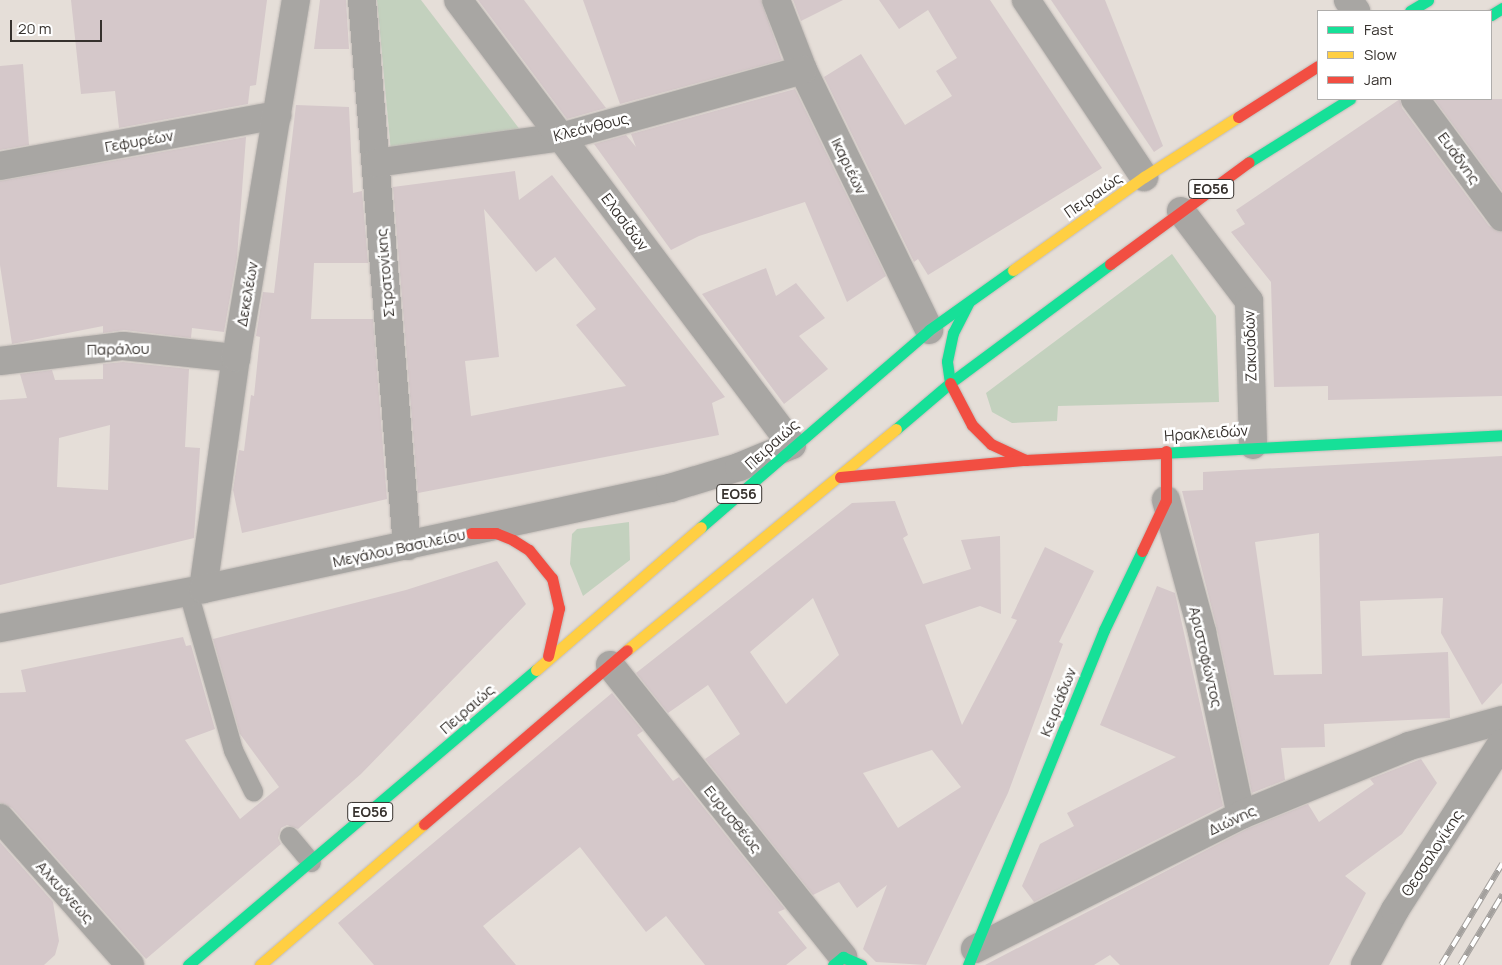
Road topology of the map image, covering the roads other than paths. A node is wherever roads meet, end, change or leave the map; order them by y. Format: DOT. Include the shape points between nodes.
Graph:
graph roads {
  1 [pos="296,0"];
  2 [pos="362,0"];
  3 [pos="458,0"];
  4 [pos="776,0"];
  5 [pos="1026,0"];
  6 [pos="1428,0"];
  7 [pos="1412,10"];
  8 [pos="1317,67"];
  9 [pos="803,70"];
  10 [pos="1348,100"];
  11 [pos="1416,100"];
  12 [pos="277,115"];
  13 [pos="561,137"];
  14 [pos="376,162"];
  15 [pos="0,166"];
  16 [pos="1144,178"];
  17 [pos="1181,211"];
  18 [pos="1502,216"];
  19 [pos="970,299"];
  20 [pos="929,330"];
  21 [pos="236,358"];
  22 [pos="0,361"];
  23 [pos="950,382"];
  24 [pos="1502,435"];
  25 [pos="792,445"];
  26 [pos="1253,445"];
  27 [pos="1166,451"];
  28 [pos="1025,460"];
  29 [pos="840,476"];
  30 [pos="1166,500"];
  31 [pos="471,533"];
  32 [pos="407,546"];
  33 [pos="196,591"];
  34 [pos="0,628"];
  35 [pos="548,656"];
  36 [pos="610,665"];
  37 [pos="1502,720"];
  38 [pos="1502,743"];
  39 [pos="254,791"];
  40 [pos="1241,815"];
  41 [pos="0,818"];
  42 [pos="289,836"];
  43 [pos="311,862"];
  44 [pos="971,957"];
  45 [pos="846,962"];
  46 [pos="130,965"];
  47 [pos="188,965"];
  48 [pos="260,965"];
  49 [pos="1365,965"];
  1 -- 12 [label="street, Δεκελέων"];
  2 -- 14 [label="street, Στρατονίκης"];
  3 -- 13 [label="street, Ελασίδων"];
  4 -- 9 [label="street, Ικαριέων"];
  5 -- 16 [label="street"];
  6 -- 7 [label="main road"];
  8 -- 16 [label="main road, Πειραιώς / ΕΟ56"];
  9 -- 13 [label="street, Κλεάνθους"];
  9 -- 20 [label="street, Ικαριέων"];
  10 -- 17 [label="main road, ΕΟ56" via="1280,140"];
  11 -- 18 [label="street, Ευάδνης"];
  12 -- 15 [label="street, Γεφυρέων"];
  12 -- 21 [label="street, Δεκελέων"];
  13 -- 14 [label="street, Κλεάνθους"];
  13 -- 25 [label="street, Ελασίδων"];
  14 -- 32 [label="street, Στρατονίκης"];
  16 -- 19 [label="main road, Πειραιώς / ΕΟ56"];
  17 -- 23 [label="main road, ΕΟ56"];
  17 -- 26 [label="street, Ζακυάδων" via="1248,301"];
  19 -- 20 [label="main road, Πειραιώς / ΕΟ56"];
  19 -- 23 [label="main road" via="953,333 947,362"];
  20 -- 25 [label="main road, Πειραιώς / ΕΟ56"];
  21 -- 22 [label="street, Παράλου" via="123,346"];
  21 -- 33 [label="street, Δεκελέων"];
  23 -- 28 [label="main road, Ηρακλειδών" via="972,425 991,444"];
  23 -- 29 [label="main road, ΕΟ56"];
  24 -- 26 [label="main road, Ηρακλειδών"];
  25 -- 31 [label="street, Μεγάλου Βασιλείου" via="670,488"];
  25 -- 35 [label="main road, Πειραιώς / ΕΟ56" via="638,584"];
  26 -- 27 [label="main road, Ηρακλειδών"];
  27 -- 28 [label="main road, Ηρακλειδών"];
  27 -- 30 [label="main road, Κειριάδων"];
  28 -- 29 [label="main road"];
  29 -- 36 [label="main road, ΕΟ56"];
  30 -- 40 [label="street, Αριστοφώντος" via="1202,632"];
  30 -- 44 [label="main road, Κειριάδων" via="1104,630"];
  31 -- 32 [label="street, Μεγάλου Βασιλείου"];
  31 -- 35 [label="main road" via="496,533 513,540 529,550 552,578 559,608"];
  32 -- 33 [label="street, Μεγάλου Βασιλείου"];
  33 -- 34 [label="street, Μεγάλου Βασιλείου"];
  33 -- 39 [label="lane" via="233,750"];
  35 -- 43 [label="main road, Πειραιώς / ΕΟ56"];
  36 -- 45 [label="street, Ευρυσθέως"];
  36 -- 48 [label="main road, ΕΟ56"];
  37 -- 40 [label="street, Διώνης" via="1409,746"];
  38 -- 49 [label="street, Θεσσαλονίκης" via="1395,910"];
  40 -- 44 [label="street, Διώνης"];
  41 -- 46 [label="street, Αλκυόνεως"];
  42 -- 43 [label="lane"];
  43 -- 47 [label="main road, Πειραιώς / ΕΟ56"];
}
